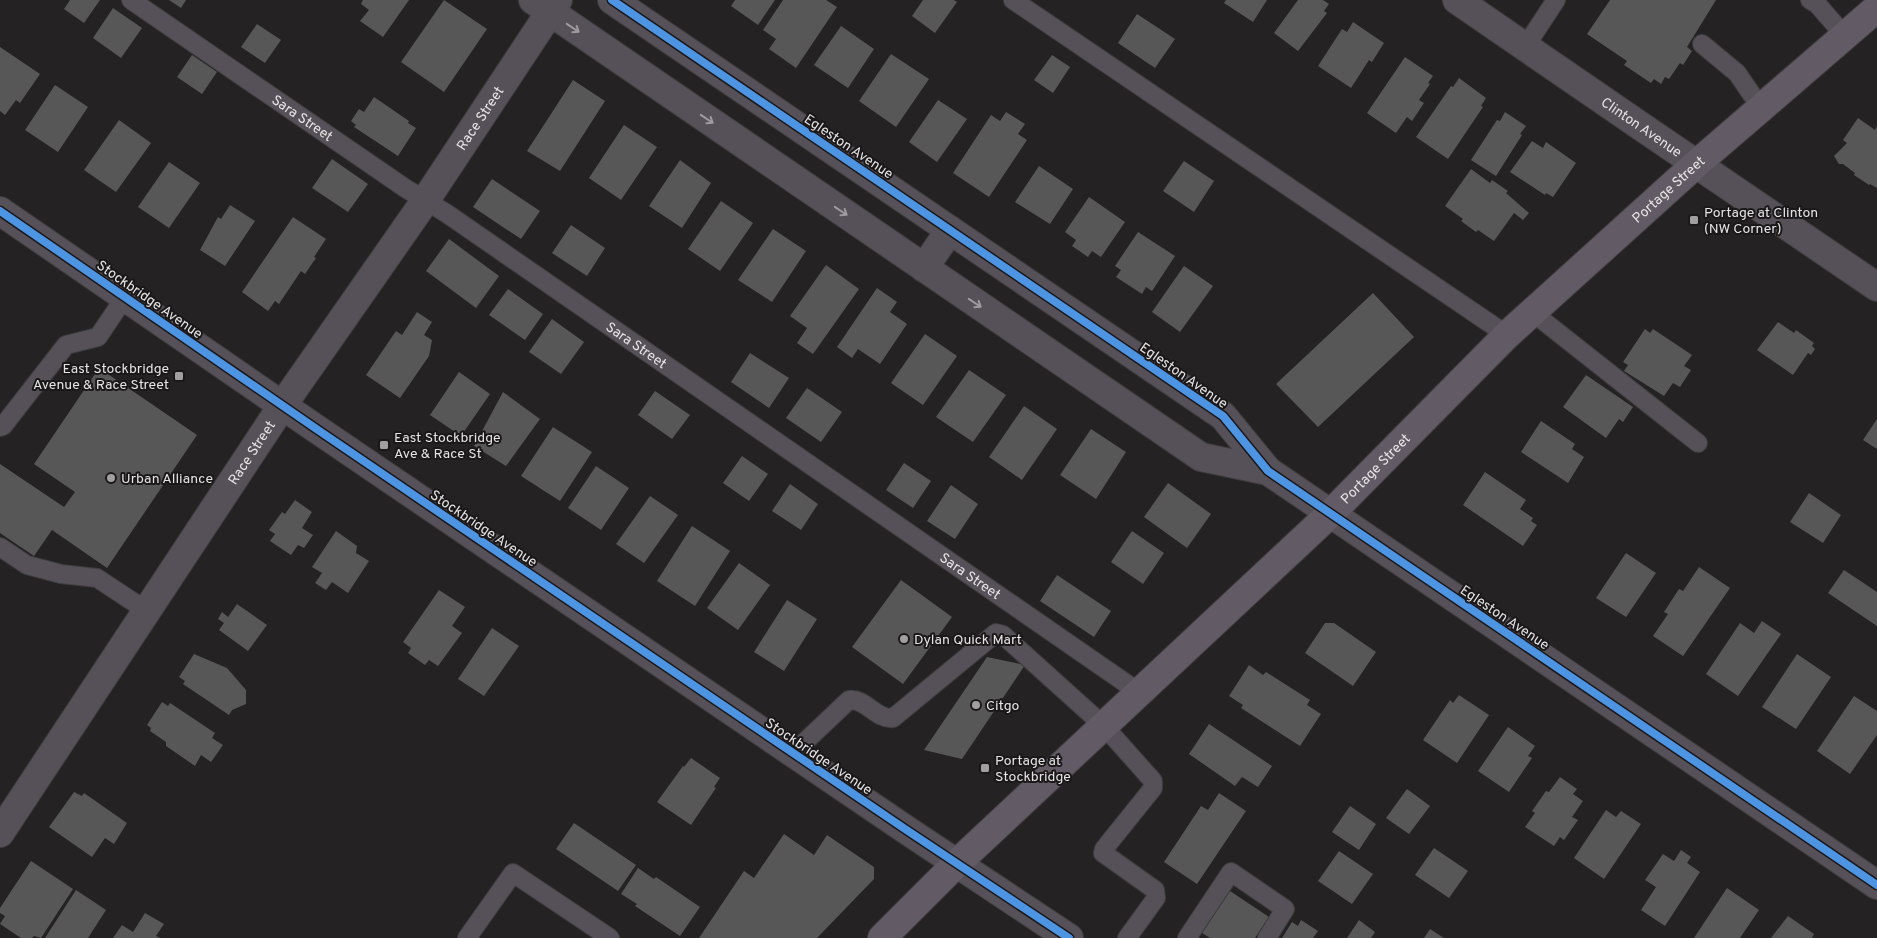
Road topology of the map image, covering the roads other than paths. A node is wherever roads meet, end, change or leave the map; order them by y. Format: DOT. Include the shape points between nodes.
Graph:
graph roads {
  1 [pos="131,0"];
  2 [pos="612,0"];
  3 [pos="1013,0"];
  4 [pos="1457,0"];
  5 [pos="1556,0"];
  6 [pos="1810,0"];
  7 [pos="547,4"];
  8 [pos="1877,8"];
  9 [pos="1845,36"];
  10 [pos="1702,44"];
  11 [pos="1525,46"];
  12 [pos="1761,108"];
  13 [pos="1695,165"];
  14 [pos="424,201"];
  15 [pos="0,211"];
  16 [pos="950,230"];
  17 [pos="924,268"];
  18 [pos="1877,287"];
  19 [pos="125,298"];
  20 [pos="1532,312"];
  21 [pos="1507,335"];
  22 [pos="282,406"];
  23 [pos="0,427"];
  24 [pos="1698,443"];
  25 [pos="1268,471"];
  26 [pos="1330,514"];
  27 [pos="0,547"];
  28 [pos="147,611"];
  29 [pos="1140,693"];
  30 [pos="1104,726"];
  31 [pos="793,753"];
  32 [pos="0,833"];
  33 [pos="956,864"];
  34 [pos="1877,885"];
  35 [pos="467,938"];
  36 [pos="610,938"];
  37 [pos="882,938"];
  38 [pos="1069,938"];
  39 [pos="1128,938"];
  40 [pos="1187,938"];
  41 [pos="1267,938"];
  1 -- 14 [label="lane, Sara Street"];
  2 -- 16 [label="street, Egleston Avenue"];
  3 -- 21 [label="lane"];
  4 -- 11 [label="street, Clinton Avenue"];
  5 -- 11 [label="lane"];
  6 -- 9 [label="lane"];
  7 -- 14 [label="street, Race Street"];
  7 -- 17 [label="street, Egleston Avenue, one-way"];
  8 -- 9 [label="main road, Portage Street"];
  9 -- 12 [label="main road, Portage Street"];
  10 -- 12 [label="lane" via="1736,73"];
  11 -- 13 [label="street, Clinton Avenue"];
  12 -- 13 [label="main road, Portage Street"];
  13 -- 18 [label="street, Clinton Avenue"];
  13 -- 20 [label="main road, Portage Street"];
  14 -- 22 [label="street, Race Street"];
  14 -- 29 [label="lane, Sara Street" via="446,213"];
  15 -- 19 [label="street, Stockbridge Avenue"];
  16 -- 17 [label="street"];
  16 -- 25 [label="street, Egleston Avenue" via="1223,416"];
  17 -- 25 [label="street, Egleston Avenue, one-way" via="1202,457"];
  19 -- 22 [label="street, Stockbridge Avenue"];
  19 -- 23 [label="lane" via="98,337 66,344"];
  20 -- 21 [label="main road, Portage Street"];
  20 -- 24 [label="lane"];
  21 -- 26 [label="main road, Portage Street"];
  22 -- 28 [label="street, Race Street"];
  22 -- 31 [label="street, Stockbridge Avenue"];
  25 -- 26 [label="street, Egleston Avenue"];
  26 -- 29 [label="main road, Portage Street"];
  26 -- 34 [label="street, Egleston Avenue"];
  27 -- 28 [label="lane" via="27,565 61,574 97,578"];
  28 -- 32 [label="street, Race Street"];
  29 -- 30 [label="main road, Portage Street"];
  30 -- 31 [label="lane" via="1003,635 996,634 893,718 884,718 856,700 849,700"];
  30 -- 33 [label="main road, Portage Street"];
  30 -- 39 [label="lane" via="1154,785 1103,853 1156,894"];
  31 -- 33 [label="street, Stockbridge Avenue"];
  33 -- 37 [label="main road, Portage Street"];
  33 -- 38 [label="street, Stockbridge Avenue"];
  35 -- 36 [label="lane" via="513,873"];
  40 -- 41 [label="lane" via="1231,872 1285,910"];
}
